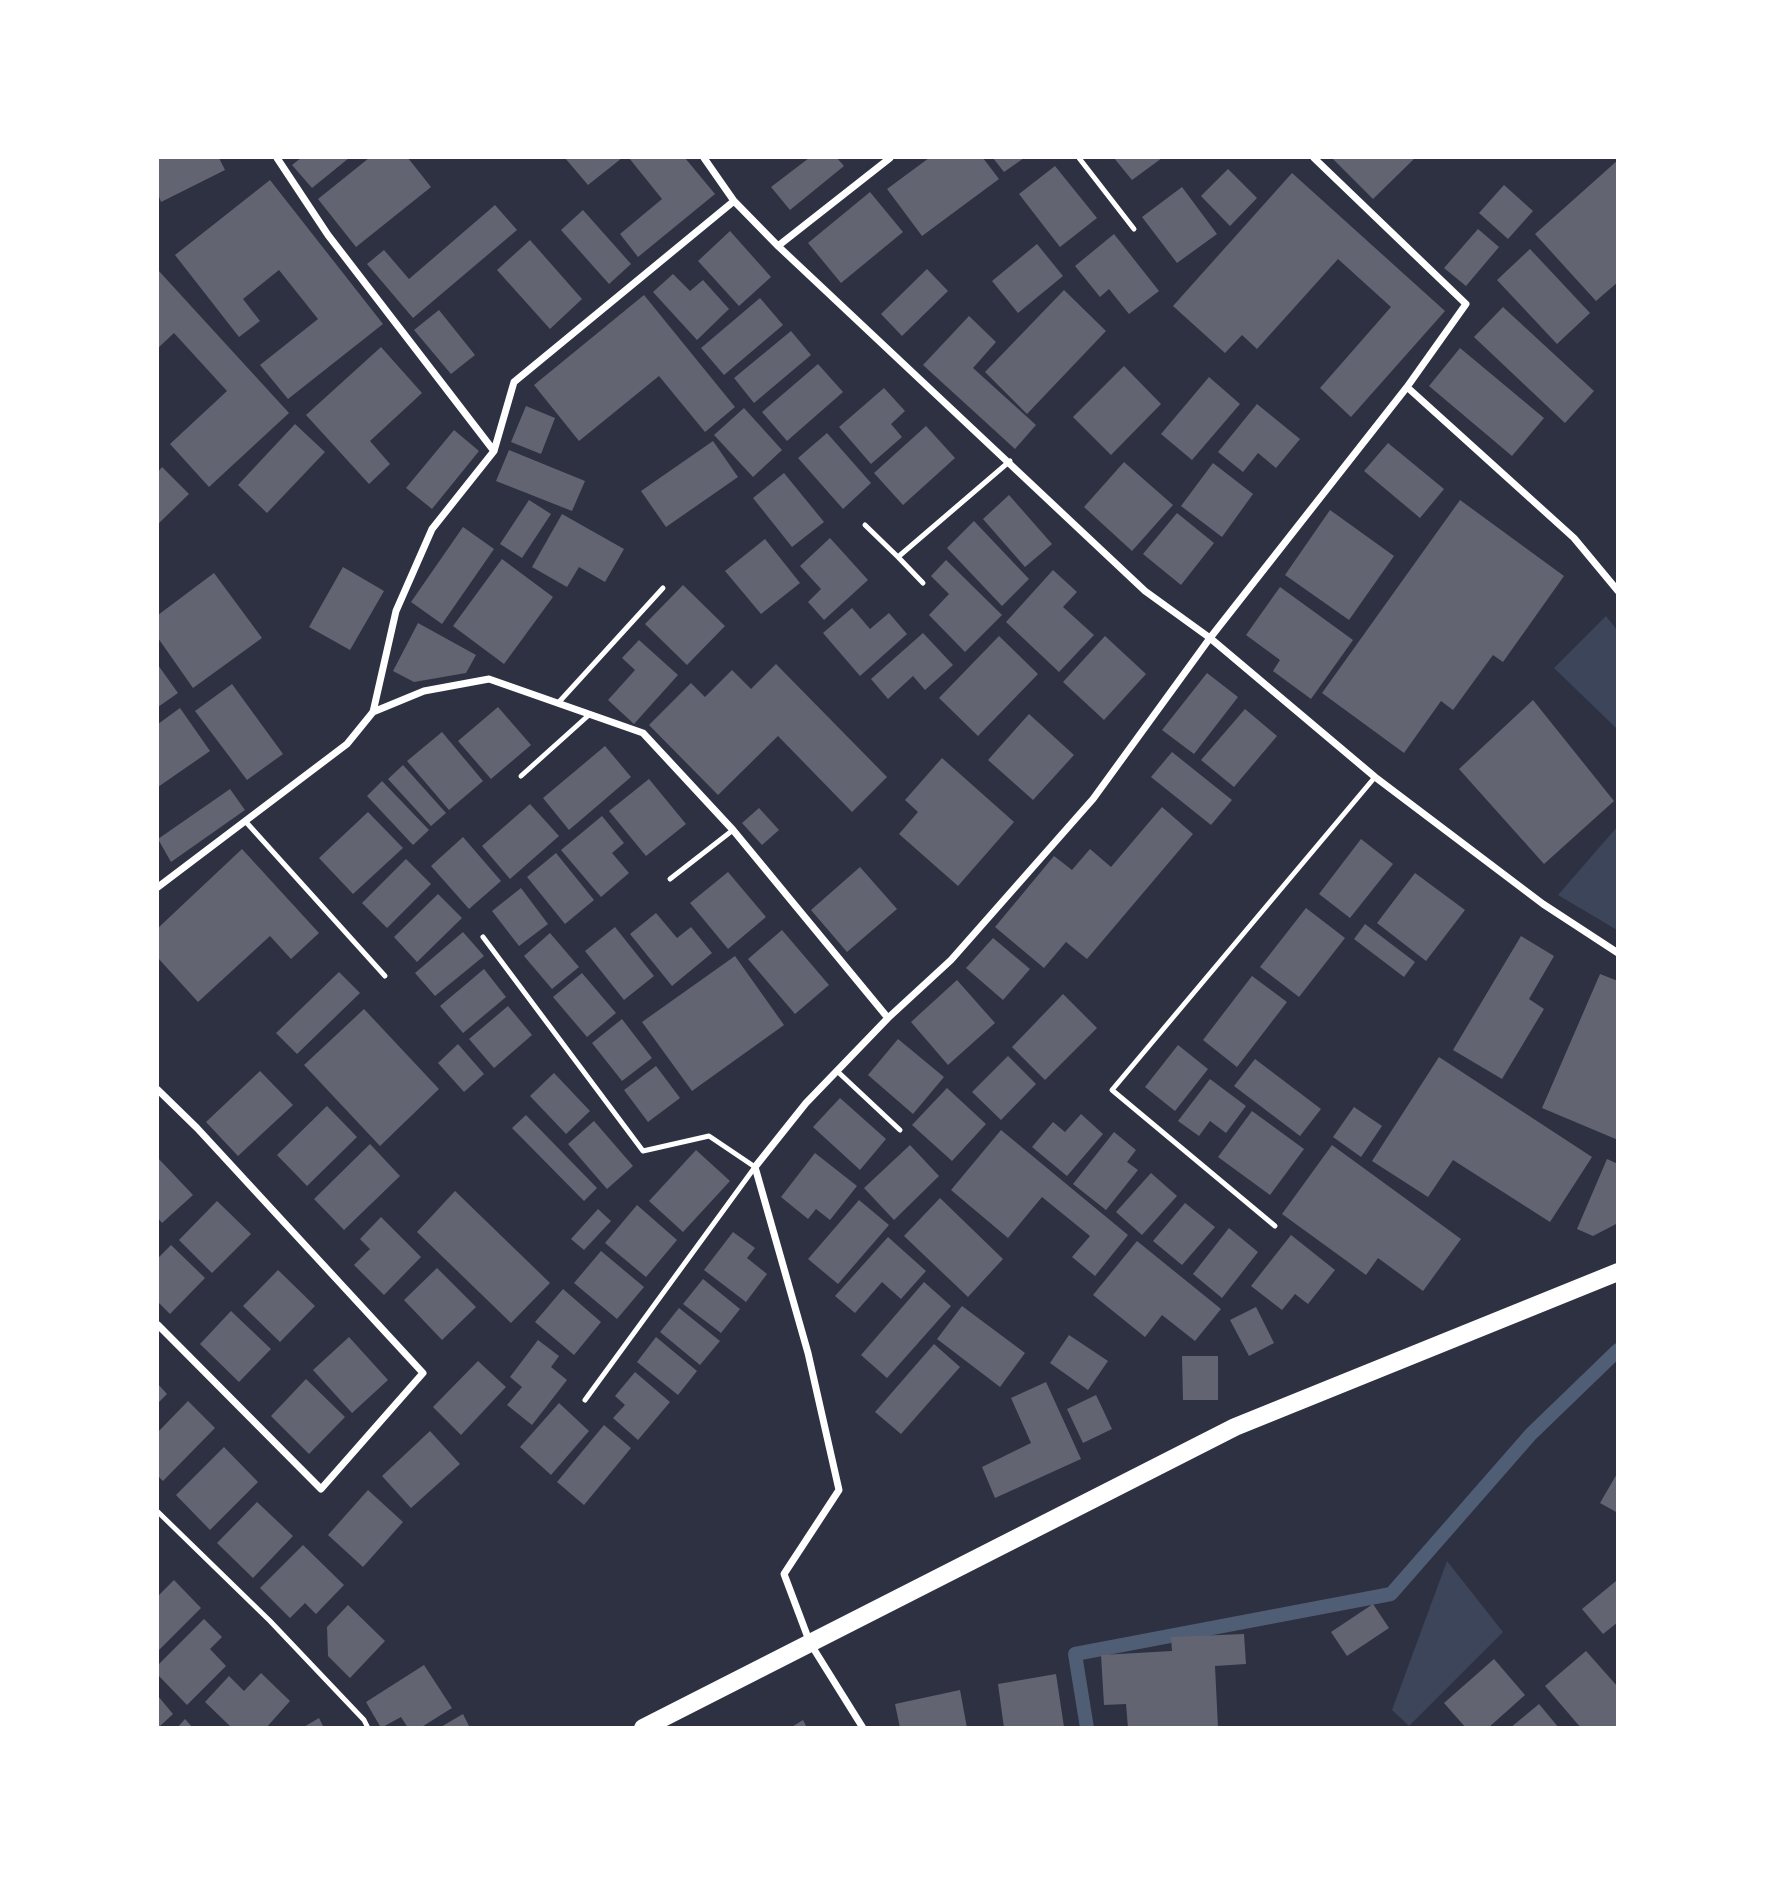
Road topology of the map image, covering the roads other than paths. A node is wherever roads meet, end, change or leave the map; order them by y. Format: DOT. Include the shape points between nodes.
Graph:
graph roads {
  1 [pos="279,158"];
  2 [pos="704,158"];
  3 [pos="890,158"];
  4 [pos="1079,158"];
  5 [pos="1314,158"];
  6 [pos="734,201"];
  7 [pos="1134,229"];
  8 [pos="778,246"];
  9 [pos="1407,387"];
  10 [pos="494,451"];
  11 [pos="1010,461"];
  12 [pos="865,525"];
  13 [pos="898,557"];
  14 [pos="923,583"];
  15 [pos="663,588"];
  16 [pos="1618,591"];
  17 [pos="1210,638"];
  18 [pos="559,702"];
  19 [pos="373,712"];
  20 [pos="590,714"];
  21 [pos="521,776"];
  22 [pos="1375,777"];
  23 [pos="246,822"];
  24 [pos="733,830"];
  25 [pos="670,879"];
  26 [pos="158,887"];
  27 [pos="483,937"];
  28 [pos="1618,953"];
  29 [pos="385,976"];
  30 [pos="888,1018"];
  31 [pos="837,1071"];
  32 [pos="158,1090"];
  33 [pos="900,1130"];
  34 [pos="754,1167"];
  35 [pos="1275,1226"];
  36 [pos="1618,1272"];
  37 [pos="158,1325"];
  38 [pos="585,1400"];
  39 [pos="158,1512"];
  40 [pos="810,1643"];
  41 [pos="368,1727"];
  42 [pos="643,1727"];
  43 [pos="863,1727"];
  1 -- 10 [label="street" via="328,235"];
  2 -- 6 [label="street"];
  3 -- 8 [label="street"];
  4 -- 7 [label="lane"];
  5 -- 9 [label="street" via="1466,304"];
  6 -- 8 [label="street"];
  6 -- 10 [label="street" via="514,382"];
  8 -- 11 [label="street"];
  9 -- 16 [label="street" via="1574,538"];
  9 -- 17 [label="street"];
  10 -- 19 [label="street" via="432,529 396,611"];
  11 -- 13 [label="lane"];
  11 -- 17 [label="street" via="1145,591"];
  12 -- 13 [label="lane"];
  13 -- 14 [label="lane"];
  15 -- 18 [label="lane"];
  17 -- 22 [label="street"];
  17 -- 30 [label="street" via="1093,799 951,960"];
  18 -- 19 [label="street" via="489,679 424,691"];
  18 -- 20 [label="street"];
  19 -- 23 [label="street" via="347,744"];
  20 -- 21 [label="lane"];
  20 -- 24 [label="street" via="643,733"];
  22 -- 28 [label="street" via="1543,904"];
  22 -- 35 [label="lane" via="1112,1090"];
  23 -- 26 [label="street"];
  23 -- 29 [label="lane"];
  24 -- 25 [label="lane"];
  24 -- 30 [label="street"];
  27 -- 34 [label="lane" via="643,1151 709,1136"];
  30 -- 31 [label="street"];
  31 -- 33 [label="lane"];
  31 -- 34 [label="street"];
  32 -- 37 [label="street" via="423,1374 321,1489"];
  34 -- 38 [label="lane"];
  34 -- 40 [label="street" via="808,1353 839,1490 784,1574"];
  36 -- 40 [label="main road" via="1235,1427"];
  39 -- 41 [label="lane"];
  40 -- 42 [label="main road"];
  40 -- 43 [label="street"];
}
